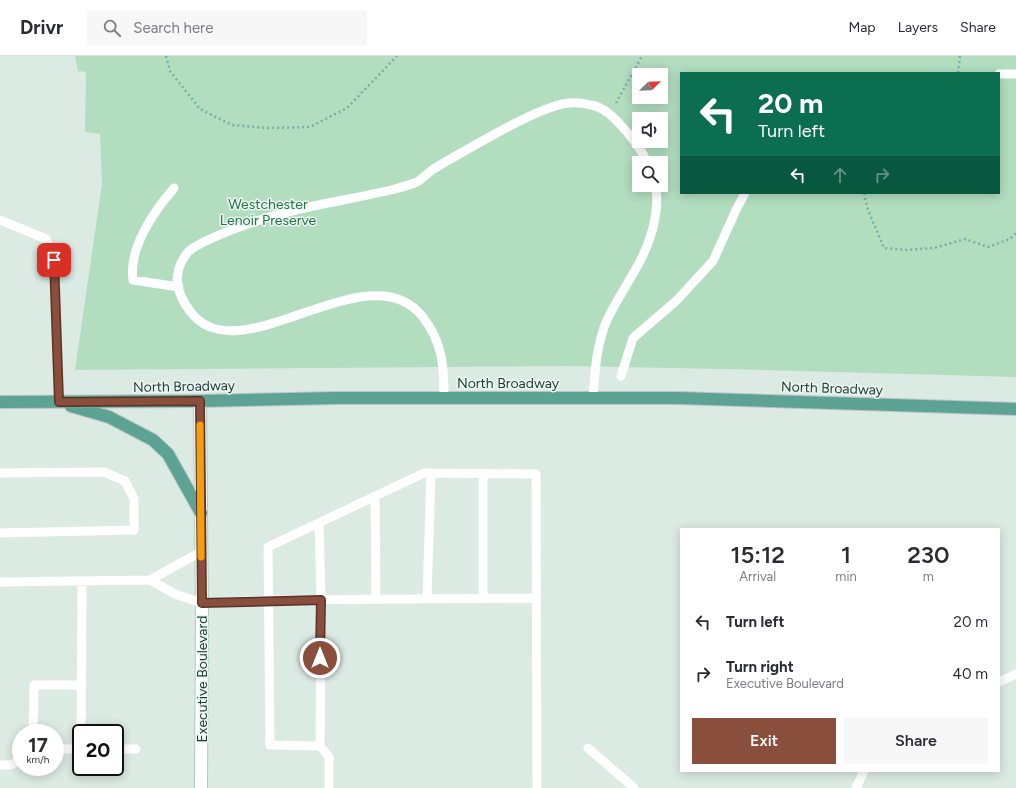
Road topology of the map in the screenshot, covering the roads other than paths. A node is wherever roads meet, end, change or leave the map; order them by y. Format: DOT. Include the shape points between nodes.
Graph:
graph roads {
  1 [pos="1000,74"];
  2 [pos="1016,74"];
  3 [pos="644,156"];
  4 [pos="174,188"];
  5 [pos="657,192"];
  6 [pos="744,194"];
  7 [pos="0,220"];
  8 [pos="179,287"];
  9 [pos="621,376"];
  10 [pos="444,398"];
  11 [pos="593,398"];
  12 [pos="200,401"];
  13 [pos="0,402"];
  14 [pos="59,402"];
  15 [pos="1016,409"];
  16 [pos="0,473"];
  17 [pos="431,473"];
  18 [pos="483,474"];
  19 [pos="375,496"];
  20 [pos="201,513"];
  21 [pos="320,523"];
  22 [pos="0,533"];
  23 [pos="201,552"];
  24 [pos="150,580"];
  25 [pos="0,582"];
  26 [pos="82,582"];
  27 [pos="483,598"];
  28 [pos="537,598"];
  29 [pos="376,599"];
  30 [pos="427,599"];
  31 [pos="269,600"];
  32 [pos="321,600"];
  33 [pos="202,603"];
  34 [pos="1016,674"];
  35 [pos="1000,682"];
  36 [pos="82,685"];
  37 [pos="33,724"];
  38 [pos="81,724"];
  39 [pos="320,746"];
  40 [pos="588,748"];
  41 [pos="124,749"];
  42 [pos="136,749"];
  43 [pos="12,764"];
  44 [pos="0,765"];
  45 [pos="864,772"];
  46 [pos="201,788"];
  47 [pos="329,788"];
  48 [pos="538,788"];
  49 [pos="634,788"];
  50 [pos="856,788"];
  1 -- 2 [label="lane"];
  3 -- 8 [label="lane" via="610,114 593,105 575,102 556,106 496,133 432,170 417,182 385,192 270,217 238,227 198,245 188,252 178,272"];
  4 -- 8 [label="lane" via="157,209 145,231 135,254 132,274 133,280"];
  5 -- 11 [label="lane" via="653,230 646,251 607,321 596,355"];
  6 -- 9 [label="lane" via="713,261 676,301 633,338"];
  7 -- 14 [label="lane" via="46,239 54,260"];
  8 -- 10 [label="lane" via="185,305 194,317 208,326 227,332 258,328 362,297 391,297 403,300 412,305 428,323 438,344 444,369"];
  10 -- 11 [label="main road, North Broadway"];
  10 -- 12 [label="main road, North Broadway"];
  11 -- 15 [label="main road, North Broadway" via="677,398"];
  12 -- 14 [label="main road, North Broadway"];
  12 -- 20 [label="main road, Executive Boulevard"];
  13 -- 14 [label="main road, North Broadway"];
  14 -- 20 [label="main road" via="109,417 153,440 168,454"];
  16 -- 22 [label="lane" via="104,472 125,481 134,499 134,530"];
  17 -- 18 [label="lane"];
  17 -- 19 [label="lane" via="424,473"];
  17 -- 30 [label="lane"];
  18 -- 27 [label="lane"];
  18 -- 28 [label="lane" via="536,474"];
  19 -- 21 [label="lane"];
  19 -- 29 [label="lane"];
  20 -- 23 [label="main road, Executive Boulevard"];
  21 -- 31 [label="lane" via="268,547"];
  21 -- 32 [label="lane"];
  23 -- 24 [label="lane"];
  23 -- 33 [label="main road, Executive Boulevard"];
  24 -- 26 [label="lane"];
  24 -- 33 [label="lane" via="175,594"];
  25 -- 26 [label="lane"];
  26 -- 36 [label="lane"];
  27 -- 28 [label="lane"];
  27 -- 30 [label="lane"];
  28 -- 48 [label="lane"];
  29 -- 30 [label="lane"];
  29 -- 32 [label="lane"];
  31 -- 32 [label="lane"];
  31 -- 33 [label="lane"];
  31 -- 39 [label="lane" via="270,745"];
  32 -- 39 [label="lane"];
  33 -- 46 [label="main road, Executive Boulevard"];
  34 -- 35 [label="lane"];
  36 -- 37 [label="lane" via="34,685"];
  36 -- 38 [label="lane"];
  39 -- 47 [label="lane" via="329,757"];
  40 -- 49 [label="lane"];
  41 -- 42 [label="lane"];
  43 -- 44 [label="lane"];
  45 -- 50 [label="lane"];
}
